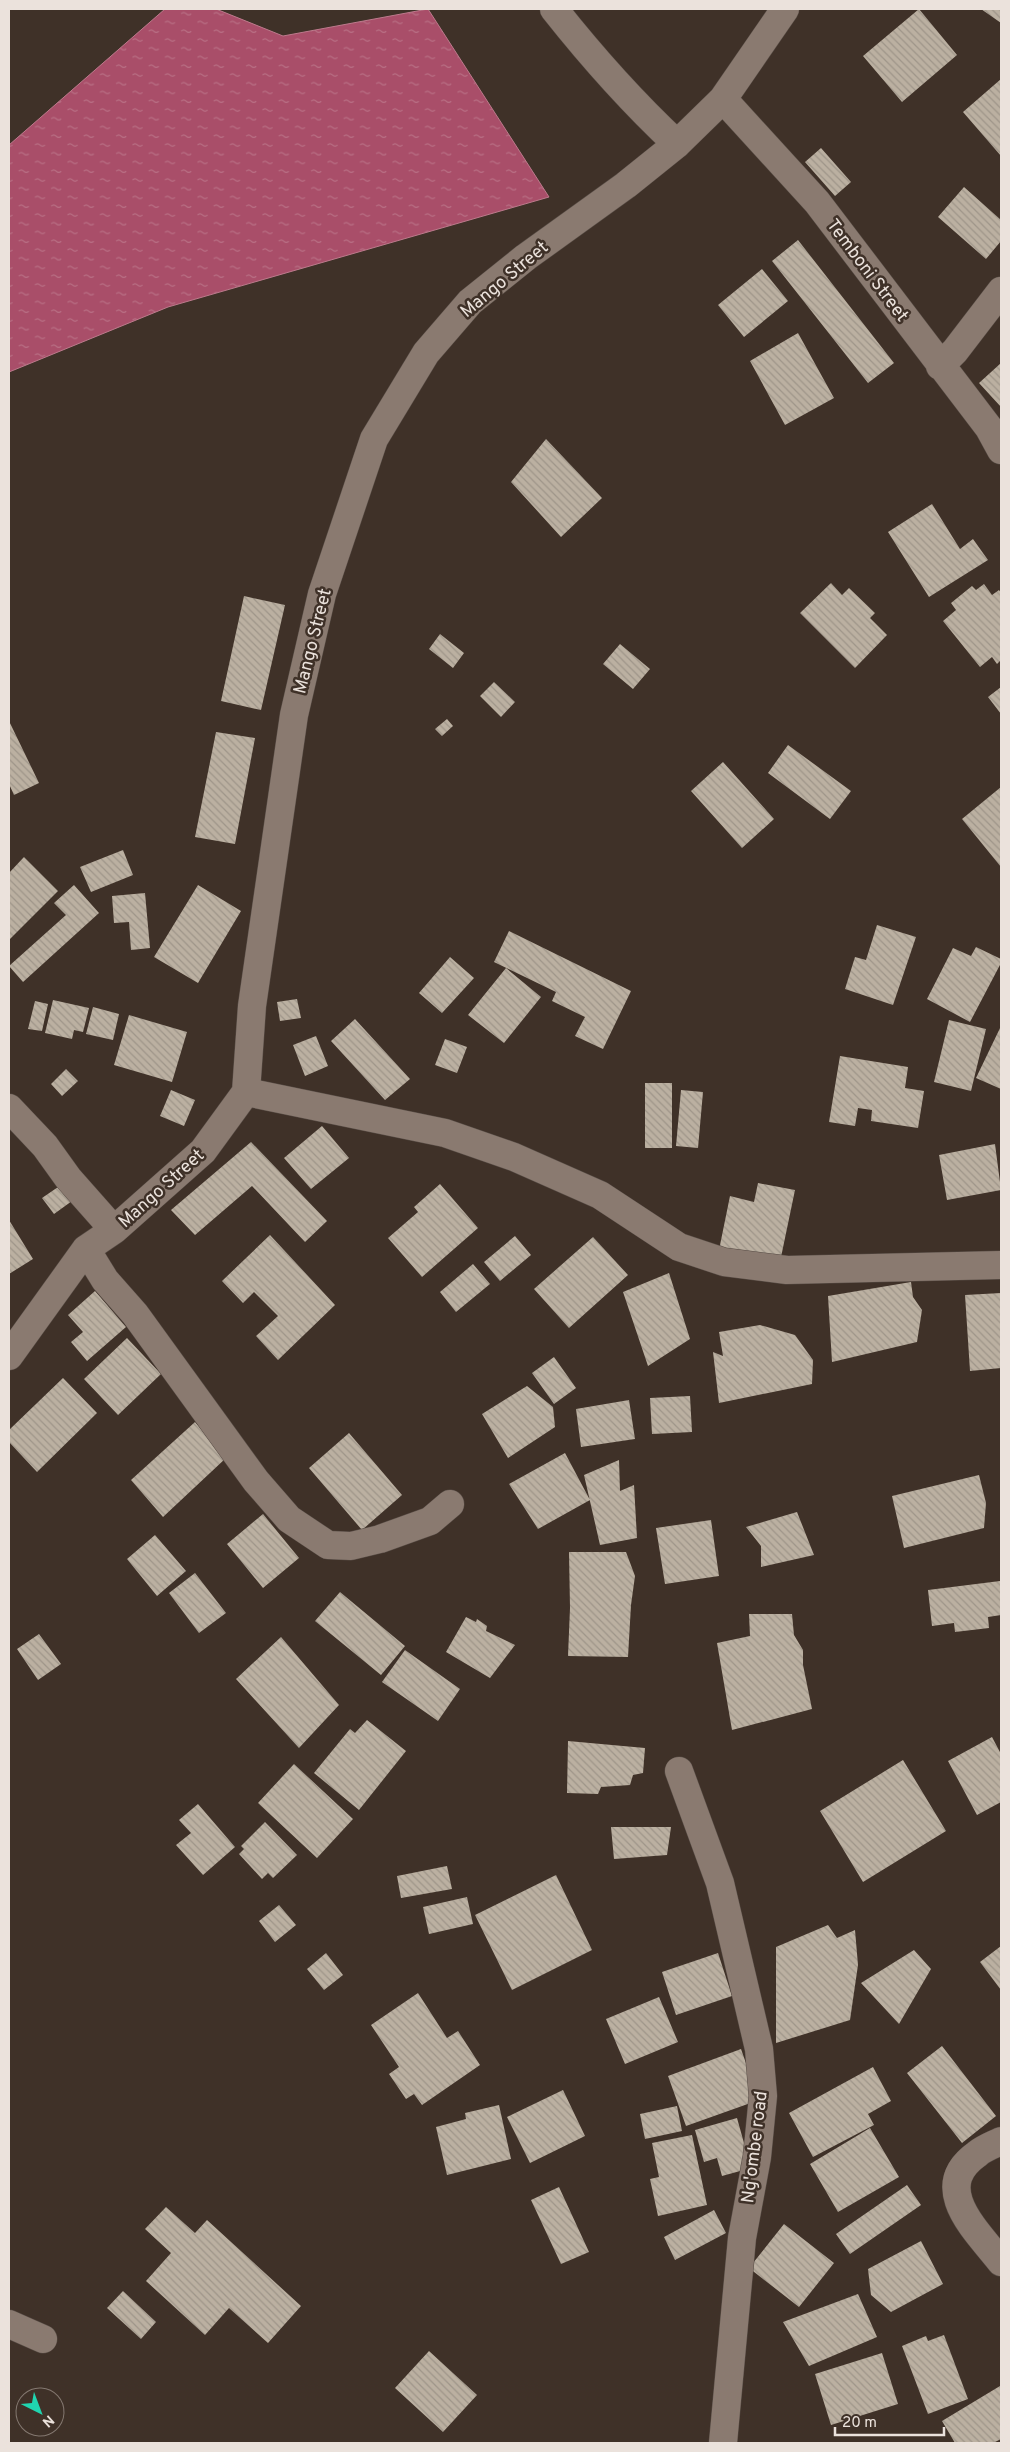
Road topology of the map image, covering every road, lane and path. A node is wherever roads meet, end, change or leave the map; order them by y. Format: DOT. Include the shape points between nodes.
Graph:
graph roads {
  1 [pos="554,9"];
  2 [pos="786,9"];
  3 [pos="723,99"];
  4 [pos="677,144"];
  5 [pos="1001,291"];
  6 [pos="940,366"];
  7 [pos="1001,450"];
  8 [pos="246,1092"];
  9 [pos="9,1108"];
  10 [pos="114,1230"];
  11 [pos="86,1249"];
  12 [pos="1001,1264"];
  13 [pos="9,1356"];
  14 [pos="450,1504"];
  15 [pos="679,1771"];
  16 [pos="1001,2141"];
  17 [pos="1001,2262"];
  18 [pos="9,2324"];
  19 [pos="43,2339"];
  20 [pos="724,2443"];
  1 -- 4 [label="street" via="612,80"];
  2 -- 3 [label="street, Mango Street"];
  3 -- 4 [label="street, Mango Street"];
  3 -- 6 [label="street, Temboni Street" via="817,202"];
  4 -- 8 [label="street, Mango Street" via="470,302 426,353 374,438 322,594 294,715 252,1006"];
  5 -- 6 [label="street"];
  6 -- 7 [label="street, Temboni Street" via="989,428"];
  8 -- 10 [label="street, Mango Street" via="203,1151"];
  8 -- 12 [label="street" via="454,1136 514,1157 600,1195 680,1247 724,1262 787,1270"];
  9 -- 10 [label="street"];
  10 -- 11 [label="street, Mango Street"];
  11 -- 13 [label="street, Mango Street"];
  11 -- 14 [label="street" via="105,1280 135,1314 256,1481 289,1519 328,1545 351,1546 430,1521"];
  15 -- 20 [label="street, Ng'ombe road" via="720,1883 759,2049 764,2096 742,2238"];
  16 -- 17 [label="street" via="976,2154 956,2184 964,2216"];
  18 -- 19 [label="street"];
}
